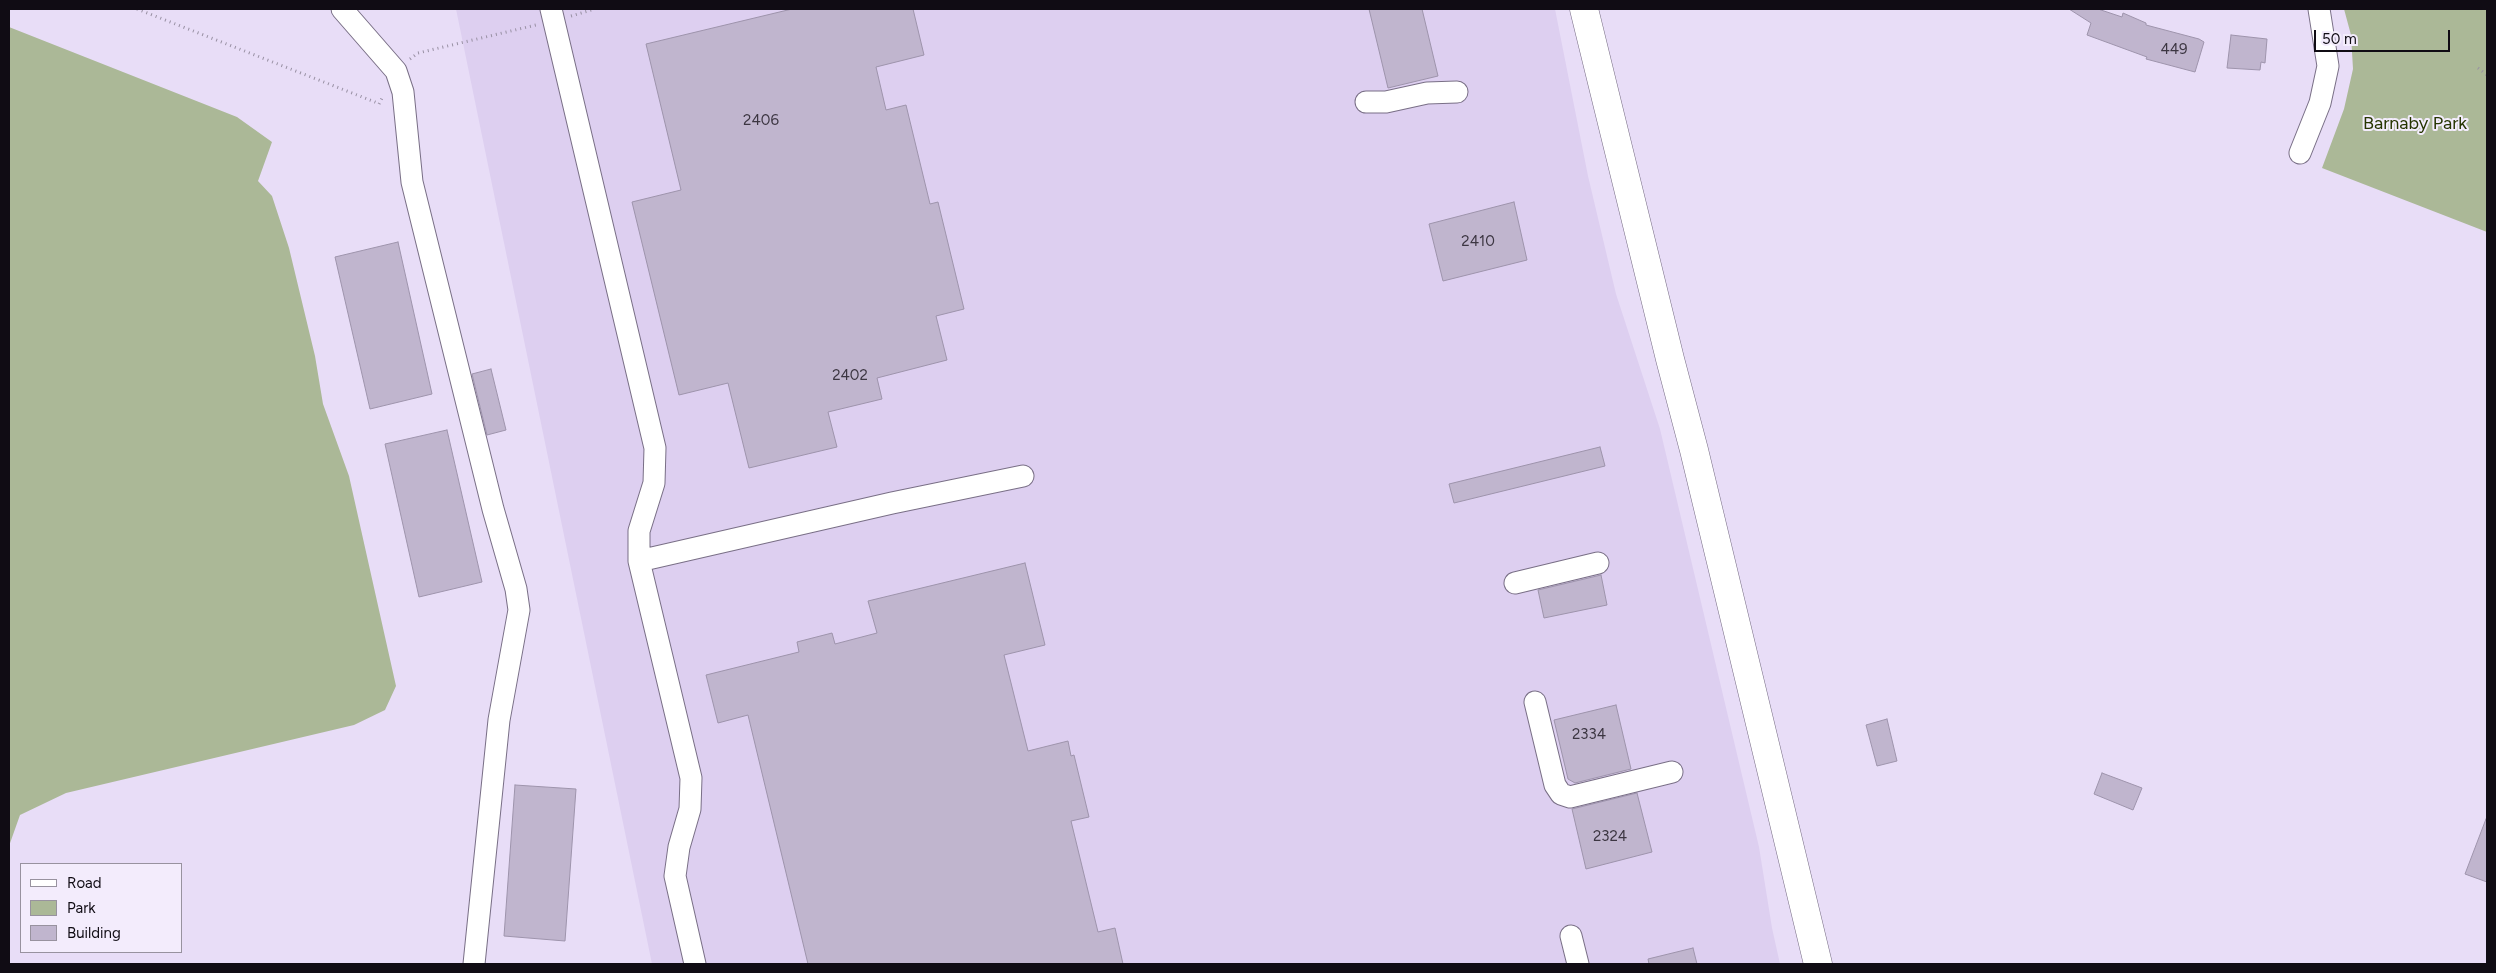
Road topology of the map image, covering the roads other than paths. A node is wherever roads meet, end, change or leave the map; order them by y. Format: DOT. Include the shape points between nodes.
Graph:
graph roads {
  1 [pos="342,9"];
  2 [pos="1584,9"];
  3 [pos="2319,9"];
  4 [pos="552,15"];
  5 [pos="1457,92"];
  6 [pos="1366,102"];
  7 [pos="2300,153"];
  8 [pos="1023,476"];
  9 [pos="639,561"];
  10 [pos="1598,563"];
  11 [pos="1515,583"];
  12 [pos="1535,702"];
  13 [pos="1672,772"];
  14 [pos="1571,936"];
  15 [pos="474,964"];
  16 [pos="695,964"];
  17 [pos="1578,964"];
  18 [pos="1818,964"];
  1 -- 15 [label="street" via="396,72 404,92 412,182 519,610 500,720"];
  2 -- 18 [label="main road"];
  3 -- 7 [label="street" via="2328,66 2320,103"];
  4 -- 9 [label="street" via="655,448 654,483 639,531"];
  5 -- 6 [label="street"];
  8 -- 9 [label="street"];
  9 -- 16 [label="street" via="691,778 690,808 675,876"];
  10 -- 11 [label="street"];
  12 -- 13 [label="street" via="1555,785 1561,794 1570,797"];
  14 -- 17 [label="street"];
}
